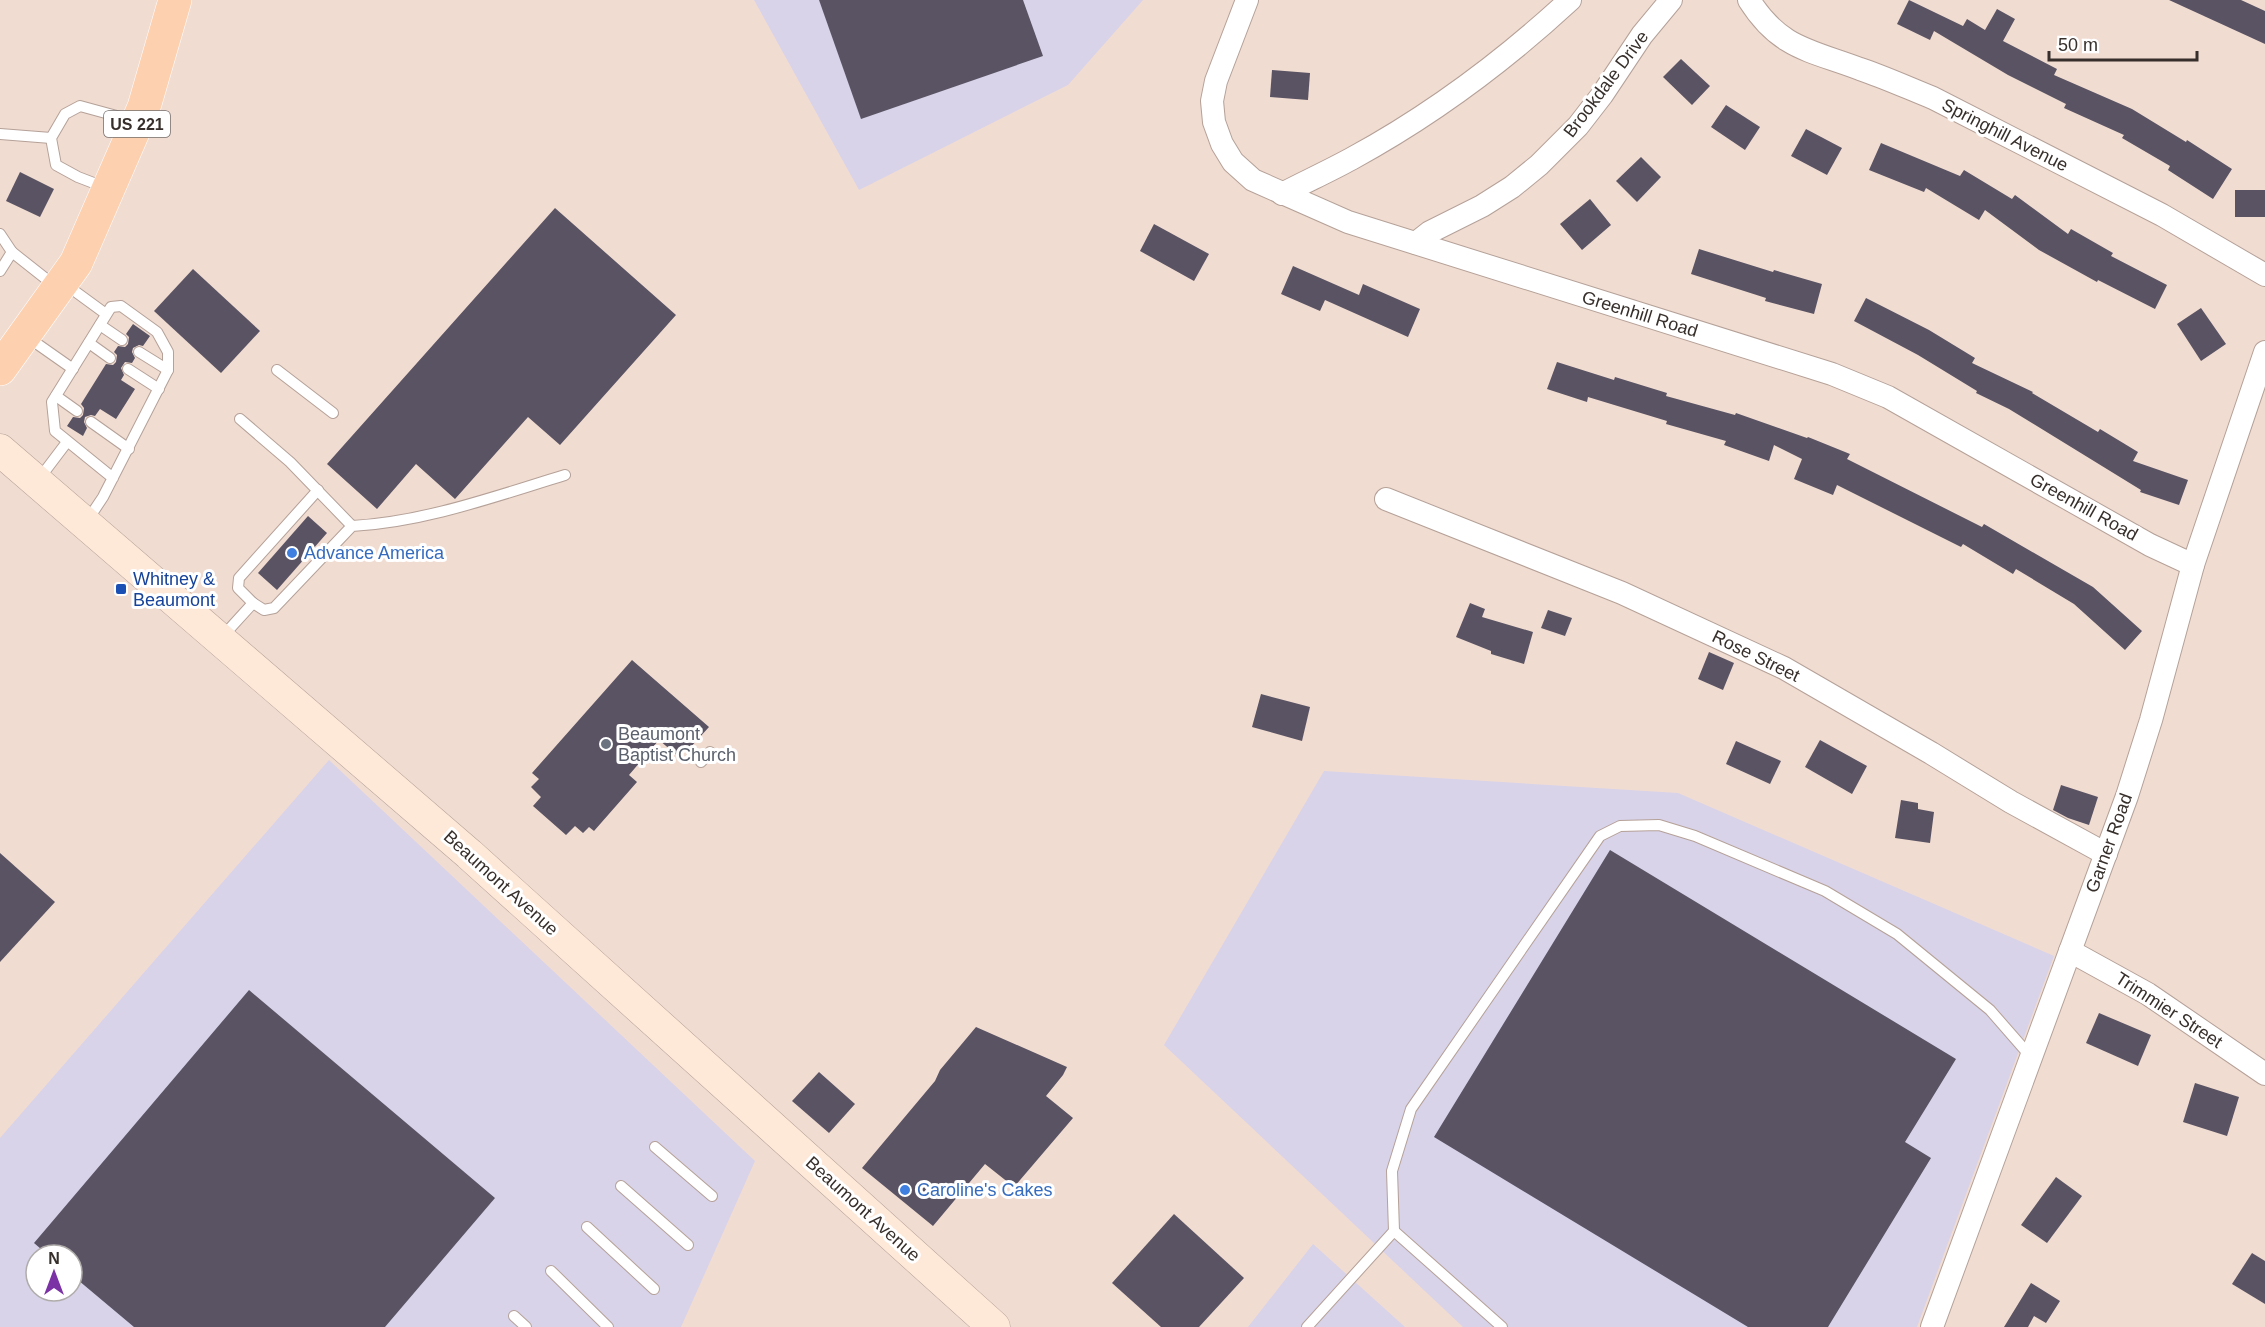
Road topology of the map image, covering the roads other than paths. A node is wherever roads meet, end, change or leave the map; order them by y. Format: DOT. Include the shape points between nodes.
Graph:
graph roads {
  1 [pos="175,0"];
  2 [pos="1247,0"];
  3 [pos="1569,0"];
  4 [pos="1671,0"];
  5 [pos="1749,0"];
  6 [pos="138,122"];
  7 [pos="0,134"];
  8 [pos="51,138"];
  9 [pos="110,189"];
  10 [pos="1282,194"];
  11 [pos="0,234"];
  12 [pos="1416,243"];
  13 [pos="12,252"];
  14 [pos="0,271"];
  15 [pos="2265,275"];
  16 [pos="60,285"];
  17 [pos="106,314"];
  18 [pos="100,325"];
  19 [pos="122,340"];
  20 [pos="89,343"];
  21 [pos="9,351"];
  22 [pos="139,352"];
  23 [pos="2265,352"];
  24 [pos="110,358"];
  25 [pos="73,369"];
  26 [pos="128,369"];
  27 [pos="168,370"];
  28 [pos="277,370"];
  29 [pos="159,389"];
  30 [pos="56,396"];
  31 [pos="77,411"];
  32 [pos="333,413"];
  33 [pos="240,419"];
  34 [pos="91,422"];
  35 [pos="67,442"];
  36 [pos="129,449"];
  37 [pos="0,450"];
  38 [pos="565,475"];
  39 [pos="113,478"];
  40 [pos="37,482"];
  41 [pos="318,490"];
  42 [pos="1386,499"];
  43 [pos="85,524"];
  44 [pos="352,526"];
  45 [pos="2193,565"];
  46 [pos="253,603"];
  47 [pos="220,640"];
  48 [pos="710,752"];
  49 [pos="702,762"];
  50 [pos="2106,854"];
  51 [pos="2070,951"];
  52 [pos="2031,1057"];
  53 [pos="2265,1074"];
  54 [pos="655,1147"];
  55 [pos="621,1186"];
  56 [pos="712,1196"];
  57 [pos="587,1227"];
  58 [pos="1394,1231"];
  59 [pos="688,1245"];
  60 [pos="551,1271"];
  61 [pos="654,1289"];
  62 [pos="514,1316"];
  63 [pos="526,1327"];
  64 [pos="608,1327"];
  65 [pos="994,1327"];
  66 [pos="1307,1327"];
  67 [pos="1502,1327"];
  68 [pos="1932,1327"];
  1 -- 6 [label="main road, US 221"];
  2 -- 10 [label="street, Greenhill Road" via="1216,81 1212,101 1214,122 1233,162 1253,180"];
  3 -- 10 [label="street" via="1482,74 1418,119"];
  4 -- 12 [label="street, Brookdale Drive" via="1578,126 1539,165 1492,199"];
  5 -- 15 [label="street, Springhill Avenue" via="1776,34 1796,47 1933,98 2162,215"];
  6 -- 8 [label="lane" via="81,106 65,114"];
  6 -- 9 [label="main road, US 221"];
  7 -- 8 [label="lane"];
  8 -- 9 [label="lane" via="56,165"];
  9 -- 16 [label="main road, US 221" via="76,263"];
  10 -- 12 [label="street, Greenhill Road" via="1348,222"];
  11 -- 13 [label="lane"];
  12 -- 45 [label="street, Greenhill Road" via="1860,385 1898,402 2150,545"];
  13 -- 14 [label="lane"];
  13 -- 16 [label="lane"];
  16 -- 17 [label="lane"];
  16 -- 21 [label="main road, US 221"];
  17 -- 18 [label="lane"];
  17 -- 27 [label="lane" via="111,307 121,306 157,332 168,352"];
  18 -- 19 [label="lane"];
  18 -- 20 [label="lane"];
  20 -- 24 [label="lane"];
  20 -- 25 [label="lane"];
  21 -- 25 [label="lane"];
  22 -- 27 [label="lane"];
  23 -- 45 [label="street, Garner Road"];
  25 -- 30 [label="lane"];
  26 -- 29 [label="lane"];
  27 -- 29 [label="lane"];
  28 -- 32 [label="lane"];
  29 -- 36 [label="lane"];
  30 -- 31 [label="lane"];
  30 -- 35 [label="lane" via="52,402 55,431"];
  33 -- 41 [label="lane"];
  34 -- 36 [label="lane"];
  35 -- 39 [label="lane"];
  35 -- 40 [label="lane"];
  36 -- 39 [label="lane"];
  37 -- 40 [label="street, Beaumont Avenue"];
  38 -- 44 [label="lane" via="387,524"];
  39 -- 43 [label="lane"];
  40 -- 43 [label="street, Beaumont Avenue"];
  41 -- 44 [label="lane"];
  41 -- 46 [label="lane" via="239,578 238,588"];
  42 -- 50 [label="street, Rose Street" via="1622,593 1784,669"];
  43 -- 47 [label="street, Beaumont Avenue"];
  44 -- 46 [label="lane" via="274,608 264,610"];
  45 -- 50 [label="street, Garner Road" via="2151,720"];
  46 -- 47 [label="lane"];
  47 -- 65 [label="street, Beaumont Avenue" via="469,854"];
  48 -- 49 [label="lane"];
  50 -- 51 [label="street, Garner Road"];
  51 -- 52 [label="street, Garner Road"];
  51 -- 53 [label="street, Trimmier Street" via="2148,994"];
  52 -- 58 [label="lane" via="1990,1010 1898,934 1825,891 1695,836 1659,825 1620,826 1600,836 1411,1109 1392,1171"];
  52 -- 68 [label="street, Garner Road"];
  54 -- 56 [label="lane"];
  55 -- 59 [label="lane"];
  57 -- 61 [label="lane"];
  58 -- 66 [label="lane"];
  58 -- 67 [label="lane"];
  60 -- 64 [label="lane"];
  62 -- 63 [label="lane"];
}
